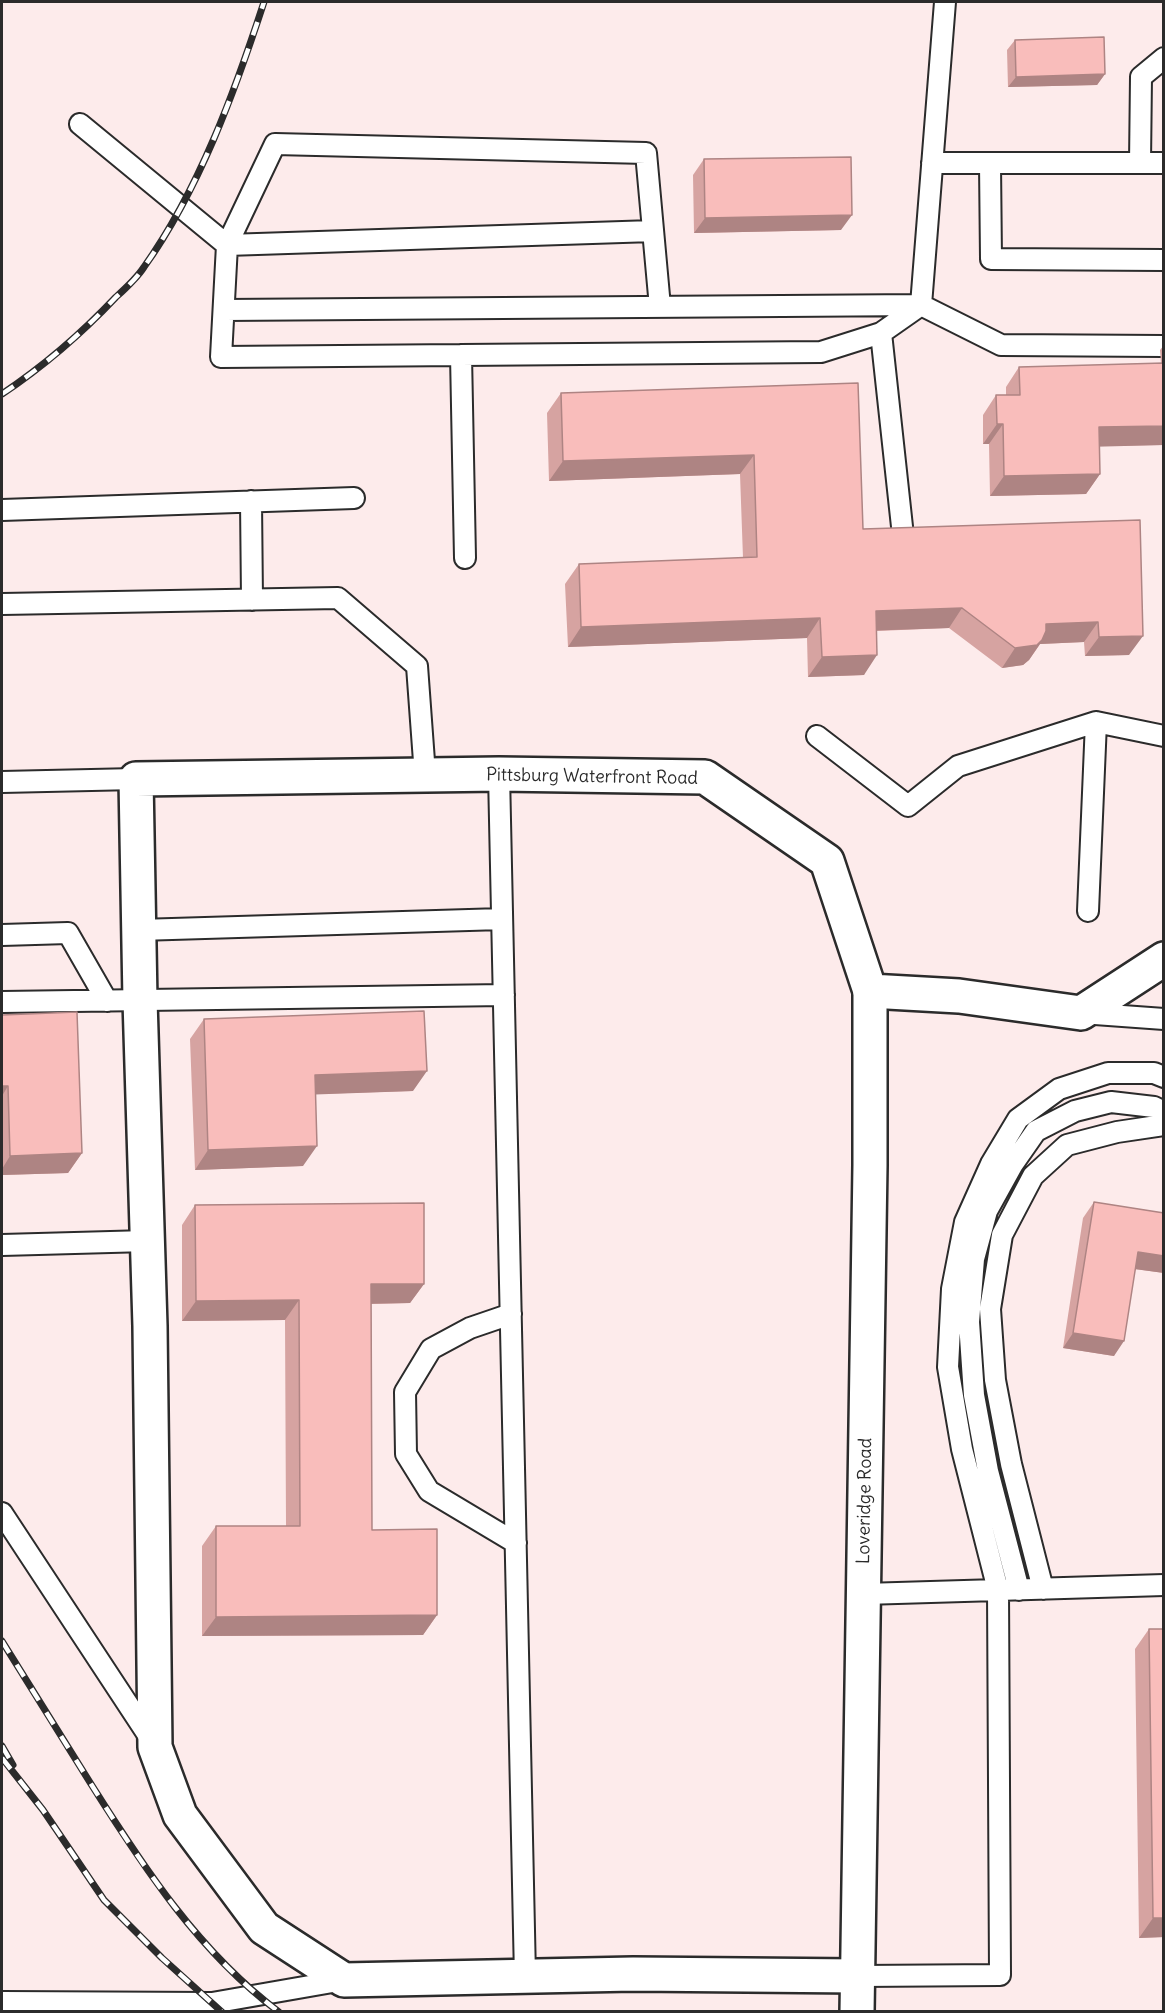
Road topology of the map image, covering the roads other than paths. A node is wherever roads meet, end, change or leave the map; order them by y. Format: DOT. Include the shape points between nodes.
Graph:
graph roads {
  1 [pos="945,2"];
  2 [pos="1164,58"];
  3 [pos="80,124"];
  4 [pos="932,163"];
  5 [pos="1140,163"];
  6 [pos="1164,163"];
  7 [pos="990,164"];
  8 [pos="653,231"];
  9 [pos="227,245"];
  10 [pos="1164,260"];
  11 [pos="921,305"];
  12 [pos="660,307"];
  13 [pos="224,310"];
  14 [pos="881,333"];
  15 [pos="1164,346"];
  16 [pos="461,355"];
  17 [pos="354,498"];
  18 [pos="251,501"];
  19 [pos="2,510"];
  20 [pos="904,545"];
  21 [pos="465,558"];
  22 [pos="252,600"];
  23 [pos="2,604"];
  24 [pos="1096,722"];
  25 [pos="817,736"];
  26 [pos="1164,736"];
  27 [pos="499,774"];
  28 [pos="425,775"];
  29 [pos="136,779"];
  30 [pos="2,782"];
  31 [pos="1088,911"];
  32 [pos="502,919"];
  33 [pos="140,930"];
  34 [pos="2,935"];
  35 [pos="1164,959"];
  36 [pos="870,991"];
  37 [pos="504,995"];
  38 [pos="140,1000"];
  39 [pos="107,1001"];
  40 [pos="2,1002"];
  41 [pos="1081,1013"];
  42 [pos="1164,1020"];
  43 [pos="1164,1077"];
  44 [pos="1164,1112"];
  45 [pos="1164,1125"];
  46 [pos="147,1240"];
  47 [pos="2,1245"];
  48 [pos="511,1314"];
  49 [pos="2,1513"];
  50 [pos="516,1544"];
  51 [pos="1164,1585"];
  52 [pos="1043,1589"];
  53 [pos="998,1590"];
  54 [pos="1019,1590"];
  55 [pos="864,1594"];
  56 [pos="155,1746"];
  57 [pos="525,1976"];
  58 [pos="859,1976"];
  59 [pos="344,1980"];
  60 [pos="2,2002"];
  61 [pos="857,2012"];
  1 -- 4 [label="lane"];
  2 -- 5 [label="lane" via="1141,77"];
  3 -- 9 [label="lane"];
  4 -- 7 [label="lane"];
  4 -- 11 [label="lane"];
  5 -- 6 [label="lane"];
  5 -- 7 [label="lane"];
  7 -- 10 [label="lane" via="991,259"];
  8 -- 9 [label="lane"];
  8 -- 9 [label="lane" via="646,153 275,144"];
  8 -- 12 [label="lane"];
  9 -- 13 [label="lane"];
  11 -- 12 [label="lane"];
  11 -- 14 [label="lane"];
  11 -- 15 [label="lane" via="1001,345"];
  12 -- 13 [label="lane"];
  13 -- 16 [label="lane" via="221,357"];
  14 -- 16 [label="lane" via="821,352"];
  14 -- 20 [label="lane"];
  16 -- 21 [label="lane"];
  17 -- 18 [label="lane"];
  18 -- 19 [label="lane"];
  18 -- 22 [label="lane"];
  22 -- 23 [label="lane"];
  22 -- 28 [label="lane" via="338,598 417,666"];
  24 -- 25 [label="lane" via="958,766 908,806"];
  24 -- 26 [label="lane"];
  24 -- 31 [label="lane"];
  27 -- 28 [label="street, Pittsburg Waterfront Road"];
  27 -- 32 [label="lane"];
  27 -- 36 [label="street, Pittsburg Waterfront Road" via="705,777 827,861"];
  28 -- 29 [label="street, Pittsburg Waterfront Road"];
  29 -- 30 [label="lane"];
  29 -- 33 [label="street"];
  32 -- 33 [label="lane"];
  32 -- 37 [label="lane"];
  33 -- 38 [label="street"];
  34 -- 39 [label="lane" via="68,933"];
  35 -- 41 [label="street"];
  36 -- 41 [label="street" via="959,996"];
  36 -- 55 [label="street, Loveridge Road"];
  37 -- 38 [label="lane"];
  37 -- 48 [label="lane"];
  38 -- 39 [label="lane"];
  38 -- 46 [label="street"];
  39 -- 40 [label="lane"];
  41 -- 42 [label="lane"];
  43 -- 53 [label="lane" via="1154,1073 1108,1073 1059,1089 1018,1119 990,1164 965,1222 952,1289 948,1367 962,1449"];
  44 -- 54 [label="lane" via="1154,1107 1110,1102 1075,1111 1036,1131 987,1211 974,1259 969,1322 974,1395 988,1472"];
  45 -- 52 [label="lane" via="1067,1145 1033,1176 1002,1235 990,1309 995,1380 1011,1464"];
  46 -- 47 [label="lane"];
  46 -- 56 [label="street"];
  48 -- 50 [label="lane"];
  48 -- 50 [label="lane" via="470,1328 431,1349 405,1392 406,1454 429,1491"];
  49 -- 56 [label="lane"];
  50 -- 57 [label="lane"];
  51 -- 52 [label="lane"];
  52 -- 54 [label="lane"];
  53 -- 54 [label="lane"];
  53 -- 55 [label="lane"];
  53 -- 58 [label="lane" via="1000,1975"];
  55 -- 58 [label="street, Loveridge Road"];
  56 -- 59 [label="street" via="180,1815 264,1928"];
  57 -- 58 [label="street"];
  57 -- 59 [label="street"];
  58 -- 61 [label="street, Loveridge Road"];
  59 -- 60 [label="lane" via="212,2004"];
}
